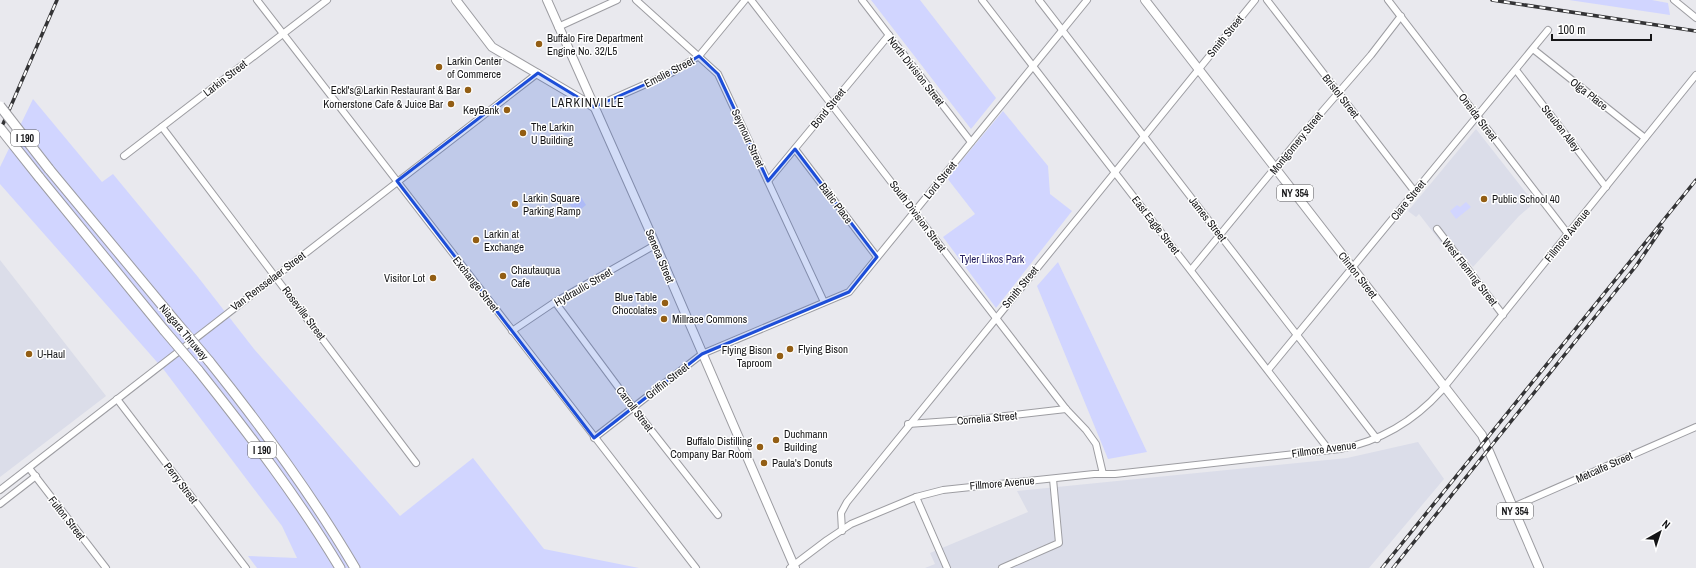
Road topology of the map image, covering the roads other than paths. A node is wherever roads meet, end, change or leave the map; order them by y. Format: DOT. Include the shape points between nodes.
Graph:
graph roads {
  1 [pos="257,0"];
  2 [pos="327,0"];
  3 [pos="456,0"];
  4 [pos="546,0"];
  5 [pos="617,0"];
  6 [pos="636,0"];
  7 [pos="745,0"];
  8 [pos="751,0"];
  9 [pos="862,0"];
  10 [pos="982,0"];
  11 [pos="1039,0"];
  12 [pos="1087,0"];
  13 [pos="1146,0"];
  14 [pos="1255,0"];
  15 [pos="1267,0"];
  16 [pos="1388,0"];
  17 [pos="1674,0"];
  18 [pos="1401,16"];
  19 [pos="1696,18"];
  20 [pos="558,27"];
  21 [pos="1062,30"];
  22 [pos="1548,30"];
  23 [pos="282,34"];
  24 [pos="888,35"];
  25 [pos="1533,49"];
  26 [pos="698,56"];
  27 [pos="1033,66"];
  28 [pos="1198,68"];
  29 [pos="1516,70"];
  30 [pos="538,73"];
  31 [pos="1696,75"];
  32 [pos="1339,92"];
  33 [pos="831,104"];
  34 [pos="0,106"];
  35 [pos="594,107"];
  36 [pos="1477,116"];
  37 [pos="162,127"];
  38 [pos="0,128"];
  39 [pos="1144,135"];
  40 [pos="1645,138"];
  41 [pos="971,142"];
  42 [pos="795,149"];
  43 [pos="124,156"];
  44 [pos="1276,168"];
  45 [pos="1114,171"];
  46 [pos="397,181"];
  47 [pos="768,181"];
  48 [pos="1606,187"];
  49 [pos="1415,192"];
  50 [pos="915,212"];
  51 [pos="1437,229"];
  52 [pos="1568,234"];
  53 [pos="1220,235"];
  54 [pos="655,245"];
  55 [pos="877,257"];
  56 [pos="1353,268"];
  57 [pos="1191,270"];
  58 [pos="275,275"];
  59 [pos="555,302"];
  60 [pos="824,302"];
  61 [pos="1503,315"];
  62 [pos="995,318"];
  63 [pos="512,331"];
  64 [pos="1297,335"];
  65 [pos="702,354"];
  66 [pos="1268,370"];
  67 [pos="1444,387"];
  68 [pos="116,399"];
  69 [pos="633,407"];
  70 [pos="1066,409"];
  71 [pos="908,424"];
  72 [pos="1696,427"];
  73 [pos="594,438"];
  74 [pos="1377,439"];
  75 [pos="1329,450"];
  76 [pos="416,463"];
  77 [pos="29,468"];
  78 [pos="1103,474"];
  79 [pos="36,476"];
  80 [pos="1053,479"];
  81 [pos="0,490"];
  82 [pos="916,497"];
  83 [pos="0,504"];
  84 [pos="1513,507"];
  85 [pos="718,515"];
  86 [pos="842,531"];
  87 [pos="793,567"];
  88 [pos="106,568"];
  89 [pos="246,568"];
  90 [pos="340,568"];
  91 [pos="355,568"];
  92 [pos="696,568"];
  93 [pos="947,568"];
  94 [pos="1002,568"];
  95 [pos="1539,568"];
  1 -- 23 [label="street, Exchange Street"];
  2 -- 23 [label="street, Larkin Street"];
  3 -- 30 [label="main road" via="492,47"];
  4 -- 20 [label="main road, Seneca Street"];
  5 -- 20 [label="street"];
  6 -- 26 [label="street, Seymour Street"];
  7 -- 26 [label="street, Emslie Street"];
  8 -- 33 [label="street, South Division Street"];
  9 -- 24 [label="street, North Division Street"];
  10 -- 27 [label="street, East Eagle Street"];
  11 -- 21 [label="street, James Street"];
  12 -- 21 [label="street, Lord Street"];
  13 -- 28 [label="main road, Clinton Street / NY 354"];
  14 -- 28 [label="street, Smith Street"];
  15 -- 32 [label="street, Bristol Street"];
  16 -- 18 [label="street, Oneida Street"];
  17 -- 19 [label="street"];
  18 -- 32 [label="street, Montgomery Street"];
  18 -- 36 [label="street, Oneida Street"];
  20 -- 35 [label="main road, Seneca Street"];
  21 -- 27 [label="street, Lord Street"];
  21 -- 39 [label="street, James Street"];
  22 -- 25 [label="street, Clare Street"];
  23 -- 37 [label="street, Larkin Street"];
  23 -- 46 [label="street, Exchange Street"];
  24 -- 33 [label="street, Bond Street"];
  24 -- 41 [label="street, North Division Street"];
  25 -- 29 [label="street, Clare Street"];
  25 -- 40 [label="street, Olga Place"];
  26 -- 35 [label="street, Emslie Street" via="671,73"];
  26 -- 47 [label="street, Seymour Street" via="718,74"];
  27 -- 41 [label="street, Lord Street"];
  27 -- 45 [label="street, East Eagle Street"];
  28 -- 39 [label="street, Smith Street"];
  28 -- 44 [label="main road, Clinton Street / NY 354"];
  29 -- 36 [label="street, Clare Street"];
  29 -- 48 [label="street, Steuben Alley"];
  30 -- 35 [label="main road"];
  30 -- 46 [label="street, Van Rensselaer Street"];
  31 -- 40 [label="street, Fillmore Avenue"];
  32 -- 44 [label="street, Montgomery Street"];
  32 -- 49 [label="street, Bristol Street"];
  33 -- 42 [label="street, Bond Street"];
  33 -- 50 [label="street, South Division Street"];
  34 -- 91 [label="highway, Niagara Thruway / I 190, bridge" via="258,423 330,526"];
  35 -- 54 [label="main road, Seneca Street"];
  36 -- 49 [label="street, Clare Street"];
  36 -- 52 [label="street, Oneida Street"];
  37 -- 43 [label="street, Larkin Street"];
  37 -- 58 [label="street, Roseville Street"];
  38 -- 90 [label="highway, Niagara Thruway / I 190, bridge" via="257,443 320,534"];
  39 -- 45 [label="street, Smith Street"];
  39 -- 53 [label="street, James Street"];
  40 -- 48 [label="street, Fillmore Avenue"];
  41 -- 50 [label="street, Lord Street"];
  42 -- 47 [label="street, Bond Street"];
  42 -- 55 [label="street, Baltic Place"];
  44 -- 53 [label="street, Montgomery Street"];
  44 -- 56 [label="main road, Clinton Street / NY 354"];
  45 -- 57 [label="street, East Eagle Street"];
  45 -- 62 [label="street, Smith Street"];
  46 -- 58 [label="street, Van Rensselaer Street"];
  46 -- 63 [label="street, Exchange Street"];
  47 -- 60 [label="street, Seymour Street"];
  48 -- 52 [label="street, Fillmore Avenue"];
  49 -- 56 [label="street, Clare Street"];
  50 -- 55 [label="street, Lord Street"];
  50 -- 62 [label="street, South Division Street"];
  51 -- 61 [label="street, West Fleming Street"];
  52 -- 61 [label="street, Fillmore Avenue"];
  53 -- 57 [label="street, Montgomery Street"];
  53 -- 64 [label="street, James Street"];
  54 -- 59 [label="street, Hydraulic Street"];
  54 -- 65 [label="main road, Seneca Street"];
  55 -- 60 [label="street, Lord Street" via="849,292"];
  56 -- 64 [label="street, Clare Street"];
  56 -- 67 [label="main road, Clinton Street / NY 354"];
  57 -- 66 [label="street, East Eagle Street"];
  58 -- 68 [label="street, Van Rensselaer Street"];
  58 -- 76 [label="street, Roseville Street"];
  59 -- 63 [label="street, Hydraulic Street"];
  59 -- 69 [label="street, Carroll Street"];
  60 -- 65 [label="street, Lord Street"];
  61 -- 67 [label="street, Fillmore Avenue"];
  62 -- 70 [label="street, South Division Street"];
  62 -- 71 [label="street, Smith Street"];
  63 -- 73 [label="street, Exchange Street"];
  64 -- 66 [label="street, Clare Street"];
  64 -- 74 [label="street, James Street"];
  65 -- 69 [label="street, Griffin Street"];
  65 -- 87 [label="main road, Seneca Street"];
  66 -- 75 [label="street, East Eagle Street"];
  67 -- 74 [label="street, Fillmore Avenue" via="1418,414"];
  67 -- 84 [label="main road, Clinton Street / NY 354" via="1482,435"];
  68 -- 77 [label="street, Van Rensselaer Street"];
  68 -- 89 [label="street, Perry Street"];
  69 -- 73 [label="street, Griffin Street"];
  69 -- 85 [label="street, Carroll Street"];
  70 -- 71 [label="street, Cornelia Street"];
  70 -- 78 [label="street, South Division Street" via="1096,444"];
  71 -- 86 [label="street, Smith Street" via="842,508"];
  72 -- 84 [label="street, Metcalfe Street"];
  73 -- 92 [label="street, Exchange Street"];
  74 -- 75 [label="street, Fillmore Avenue" via="1356,446"];
  75 -- 78 [label="street, Fillmore Avenue"];
  77 -- 79 [label="street, Fulton Street"];
  77 -- 81 [label="street, Van Rensselaer Street"];
  78 -- 80 [label="street, Fillmore Avenue"];
  79 -- 83 [label="street"];
  79 -- 88 [label="street, Fulton Street"];
  80 -- 82 [label="street, Fillmore Avenue" via="943,490"];
  80 -- 94 [label="street" via="1059,543"];
  82 -- 86 [label="street, Fillmore Avenue" via="851,524"];
  82 -- 93 [label="street"];
  84 -- 95 [label="main road, Clinton Street / NY 354"];
  86 -- 87 [label="street"];
}
